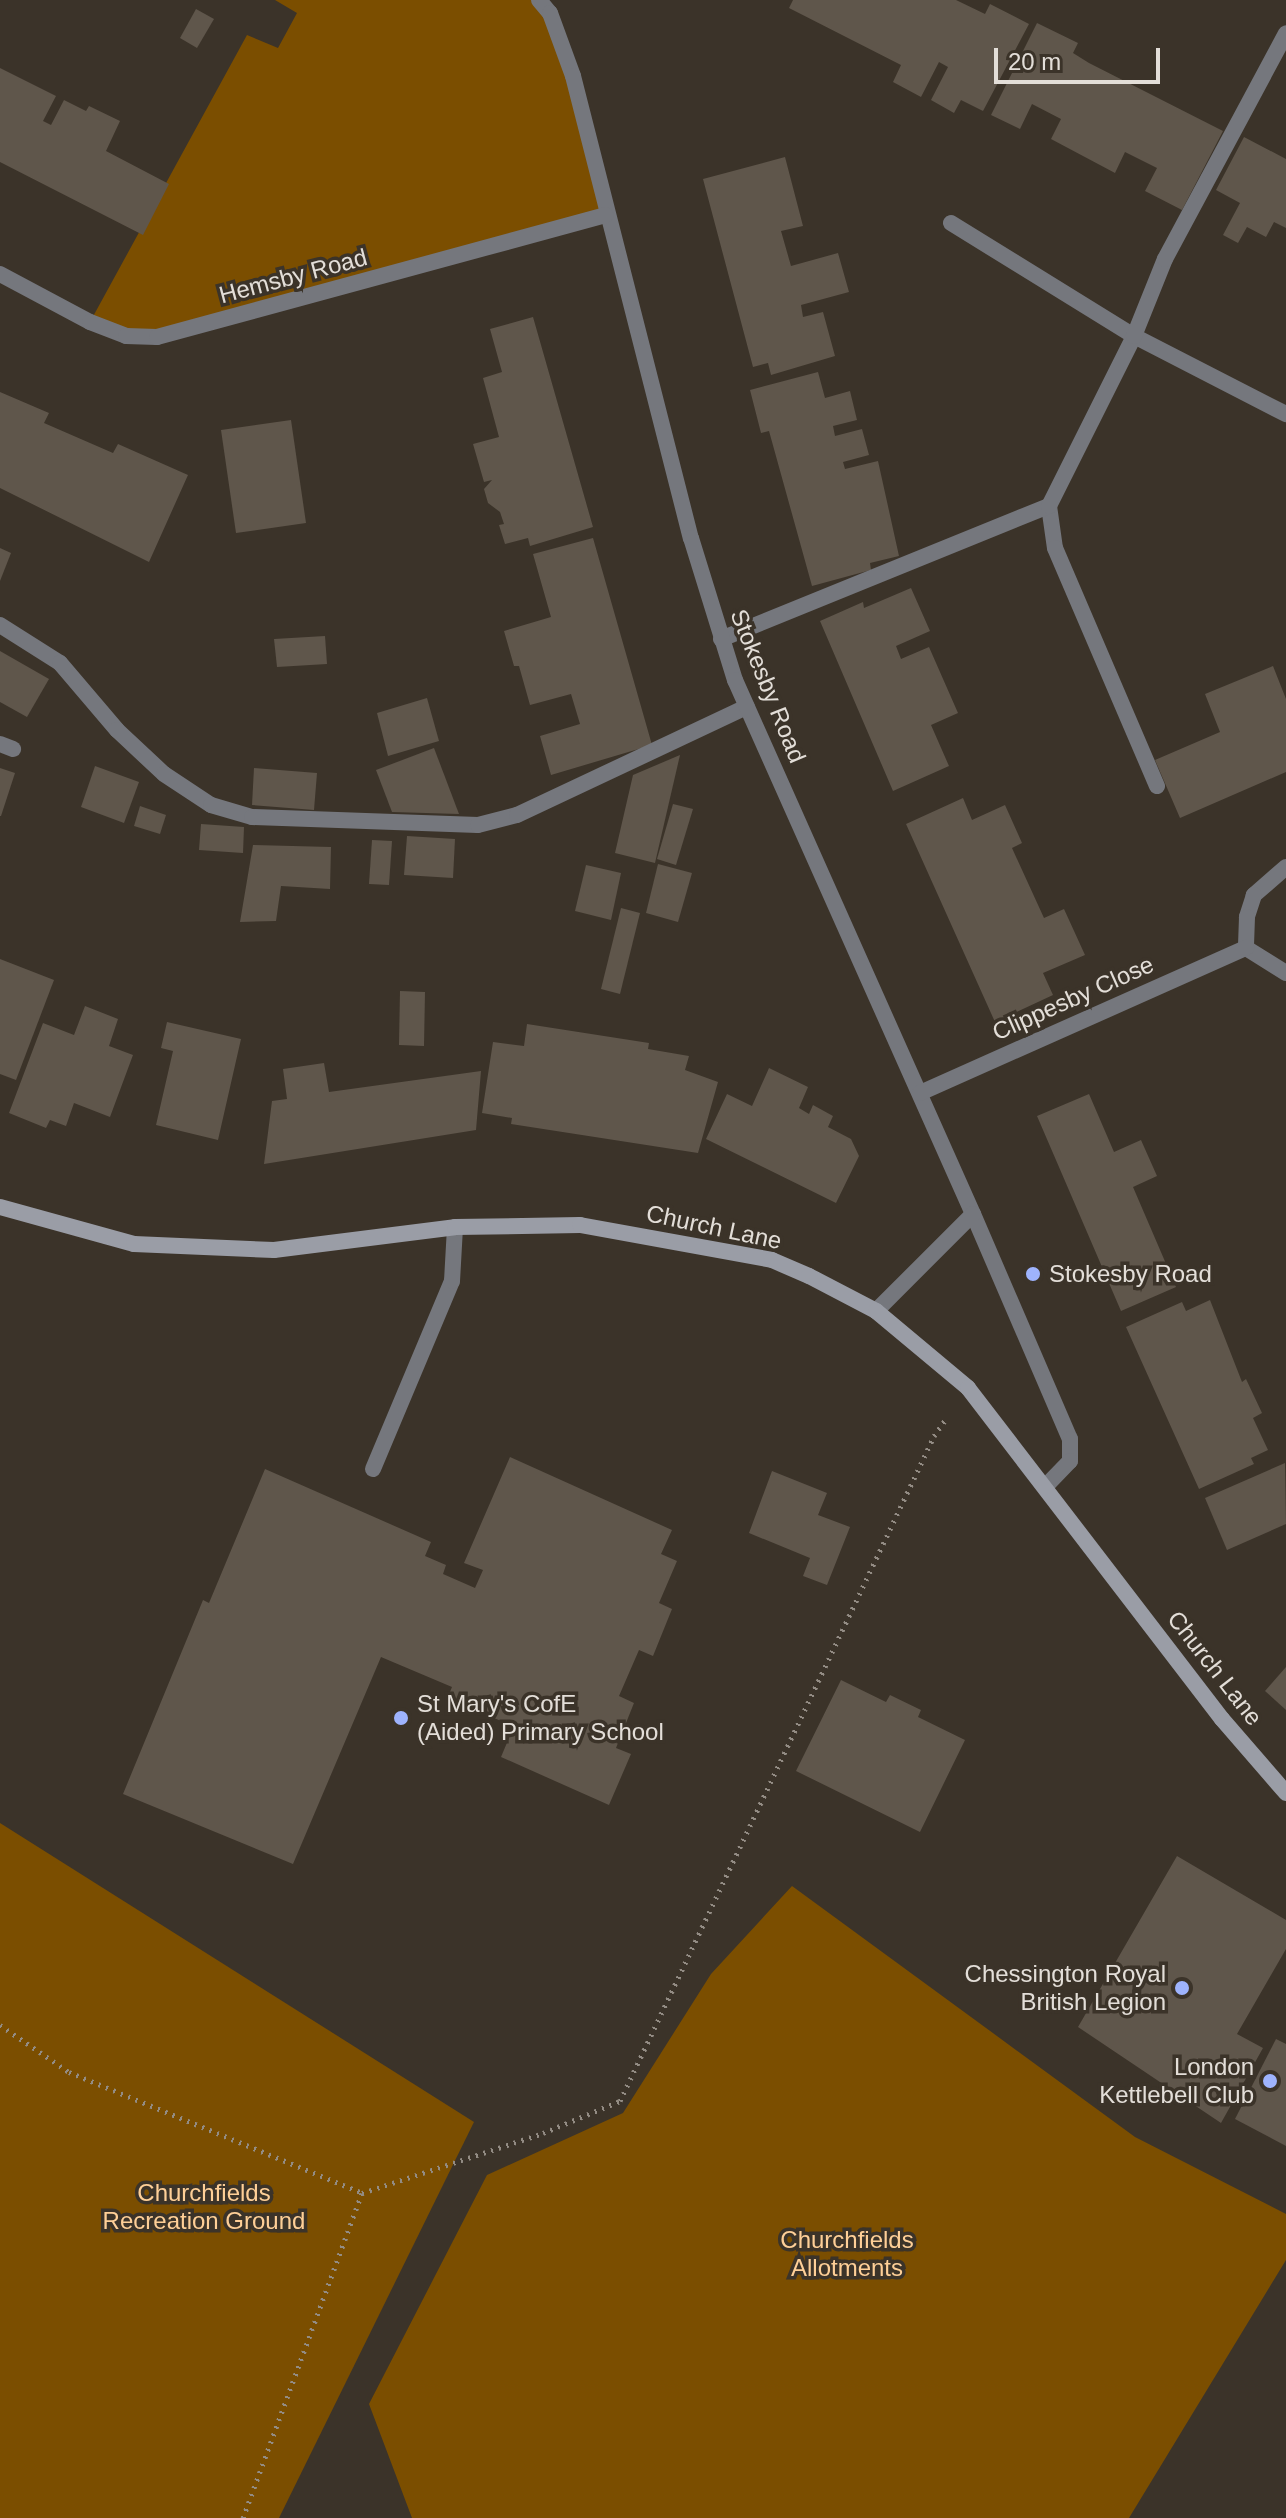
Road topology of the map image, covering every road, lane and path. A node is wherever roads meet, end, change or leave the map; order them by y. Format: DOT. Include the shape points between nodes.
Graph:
graph roads {
  1 [pos="539,0"];
  2 [pos="1286,33"];
  3 [pos="606,215"];
  4 [pos="951,223"];
  5 [pos="0,274"];
  6 [pos="1134,336"];
  7 [pos="1286,414"];
  8 [pos="1049,506"];
  9 [pos="0,625"];
  10 [pos="721,639"];
  11 [pos="747,707"];
  12 [pos="1157,786"];
  13 [pos="1286,867"];
  14 [pos="1246,948"];
  15 [pos="1286,973"];
  16 [pos="920,1093"];
  17 [pos="0,1207"];
  18 [pos="973,1214"];
  19 [pos="455,1227"];
  20 [pos="876,1311"];
  21 [pos="968,1388"];
  22 [pos="373,1469"];
  23 [pos="1045,1487"];
  24 [pos="1286,1793"];
  25 [pos="0,2025"];
  26 [pos="362,2193"];
  27 [pos="243,2518"];
  1 -- 3 [label="street, Stokesby Road" via="550,13 573,76"];
  2 -- 6 [label="street" via="1165,259"];
  3 -- 5 [label="street, Hemsby Road" via="157,337 126,336 90,322"];
  3 -- 10 [label="street, Stokesby Road"];
  4 -- 6 [label="street"];
  6 -- 7 [label="street"];
  6 -- 8 [label="street"];
  8 -- 10 [label="street"];
  8 -- 12 [label="street" via="1055,548"];
  9 -- 11 [label="street" via="60,663 117,730 164,774 211,805 252,817 478,825 517,815"];
  10 -- 11 [label="street, Stokesby Road"];
  11 -- 16 [label="street, Stokesby Road"];
  13 -- 14 [label="street" via="1254,895"];
  14 -- 15 [label="street"];
  14 -- 16 [label="street, Clippesby Close"];
  16 -- 18 [label="street, Stokesby Road"];
  17 -- 19 [label="street, Church Lane" via="134,1244 274,1250"];
  18 -- 20 [label="street"];
  18 -- 23 [label="street, Stokesby Road" via="1070,1439 1070,1461"];
  19 -- 20 [label="street, Church Lane" via="580,1225 772,1260"];
  19 -- 22 [label="street" via="452,1281"];
  20 -- 21 [label="street, Church Lane"];
  21 -- 23 [label="street, Church Lane"];
  21 -- 26 [label="path" via="934,1436 620,2101 543,2133"];
  23 -- 24 [label="street, Church Lane" via="1222,1719"];
  25 -- 26 [label="path" via="69,2072"];
  26 -- 27 [label="path"];
}
